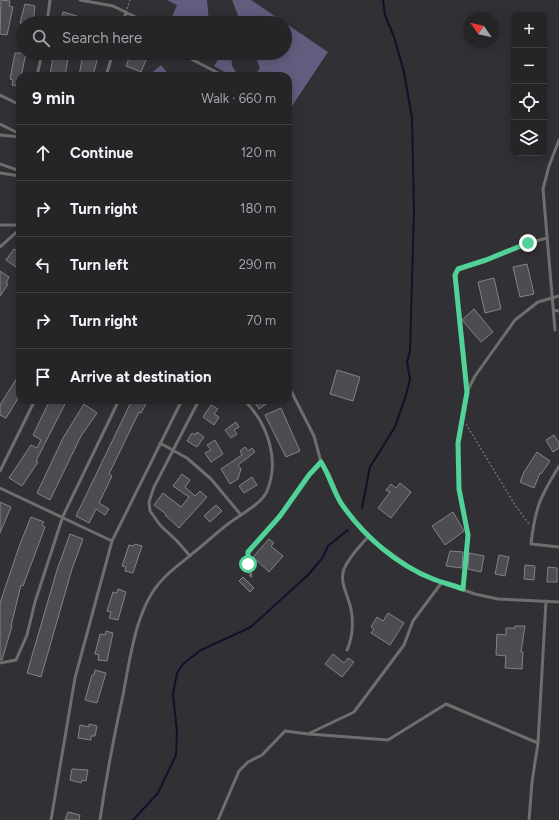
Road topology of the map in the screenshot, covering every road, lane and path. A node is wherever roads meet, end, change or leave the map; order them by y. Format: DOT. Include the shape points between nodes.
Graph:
graph roads {
  1 [pos="50,0"];
  2 [pos="80,0"];
  3 [pos="130,0"];
  4 [pos="126,12"];
  5 [pos="48,16"];
  6 [pos="125,16"];
  7 [pos="134,16"];
  8 [pos="40,60"];
  9 [pos="111,60"];
  10 [pos="193,60"];
  11 [pos="38,72"];
  12 [pos="107,72"];
  13 [pos="216,72"];
  14 [pos="0,95"];
  15 [pos="16,103"];
  16 [pos="0,124"];
  17 [pos="16,132"];
  18 [pos="0,135"];
  19 [pos="16,137"];
  20 [pos="559,140"];
  21 [pos="0,164"];
  22 [pos="16,170"];
  23 [pos="0,173"];
  24 [pos="16,175"];
  25 [pos="0,225"];
  26 [pos="16,225"];
  27 [pos="16,233"];
  28 [pos="547,238"];
  29 [pos="0,247"];
  30 [pos="559,296"];
  31 [pos="552,297"];
  32 [pos="553,310"];
  33 [pos="559,311"];
  34 [pos="555,330"];
  35 [pos="467,392"];
  36 [pos="292,394"];
  37 [pos="33,404"];
  38 [pos="118,404"];
  39 [pos="180,404"];
  40 [pos="197,404"];
  41 [pos="249,404"];
  42 [pos="462,418"];
  43 [pos="160,443"];
  44 [pos="172,450"];
  45 [pos="321,462"];
  46 [pos="559,466"];
  47 [pos="0,471"];
  48 [pos="0,488"];
  49 [pos="241,515"];
  50 [pos="63,516"];
  51 [pos="533,528"];
  52 [pos="368,537"];
  53 [pos="112,541"];
  54 [pos="559,547"];
  55 [pos="190,556"];
  56 [pos="251,576"];
  57 [pos="442,582"];
  58 [pos="463,589"];
  59 [pos="546,601"];
  60 [pos="559,602"];
  61 [pos="347,650"];
  62 [pos="0,663"];
  63 [pos="308,734"];
  64 [pos="538,743"];
  65 [pos="51,820"];
  66 [pos="100,820"];
  67 [pos="218,820"];
  68 [pos="529,820"];
  1 -- 5 [label="lane"];
  2 -- 4 [label="lane" via="113,6"];
  3 -- 4 [label="path"];
  4 -- 6 [label="lane"];
  4 -- 7 [label="lane"];
  8 -- 11 [label="lane"];
  9 -- 12 [label="lane"];
  10 -- 13 [label="lane"];
  14 -- 15 [label="lane"];
  16 -- 17 [label="lane"];
  18 -- 19 [label="lane"];
  20 -- 28 [label="lane" via="543,189"];
  21 -- 22 [label="lane"];
  23 -- 24 [label="lane"];
  25 -- 26 [label="lane"];
  27 -- 29 [label="lane"];
  28 -- 31 [label="lane"];
  28 -- 35 [label="lane" via="458,269 455,275 457,310"];
  30 -- 31 [label="lane"];
  31 -- 32 [label="lane"];
  31 -- 35 [label="lane" via="538,302 515,320 475,376"];
  32 -- 33 [label="lane"];
  32 -- 34 [label="lane"];
  35 -- 42 [label="lane"];
  36 -- 45 [label="lane" via="314,436"];
  37 -- 47 [label="lane"];
  38 -- 50 [label="lane"];
  39 -- 43 [label="lane"];
  40 -- 44 [label="lane"];
  41 -- 49 [label="lane" via="263,425 273,454 272,477 266,493"];
  42 -- 51 [label="path" via="515,505"];
  42 -- 58 [label="lane" via="458,443 459,489 468,535"];
  43 -- 44 [label="lane"];
  43 -- 53 [label="lane"];
  44 -- 49 [label="lane" via="187,458 211,479"];
  44 -- 55 [label="lane" via="152,492 150,511"];
  45 -- 52 [label="lane" via="342,505"];
  45 -- 56 [label="lane" via="280,516 248,552"];
  46 -- 51 [label="lane" via="536,508"];
  48 -- 50 [label="lane"];
  49 -- 55 [label="lane"];
  50 -- 53 [label="lane"];
  50 -- 62 [label="lane" via="20,655 16,660"];
  51 -- 54 [label="lane" via="530,544"];
  52 -- 57 [label="lane" via="410,567"];
  52 -- 61 [label="lane" via="344,570 343,588 351,617 352,640"];
  53 -- 65 [label="lane" via="75,678"];
  55 -- 66 [label="lane" via="163,579 152,593 142,615 107,767"];
  57 -- 58 [label="lane"];
  57 -- 63 [label="lane" via="413,621 404,645 354,712"];
  58 -- 59 [label="lane" via="498,599"];
  59 -- 60 [label="lane"];
  59 -- 64 [label="lane"];
  63 -- 64 [label="lane" via="388,740 446,704"];
  63 -- 67 [label="lane" via="285,731 262,755 248,762 239,772"];
  64 -- 68 [label="lane"];
}
